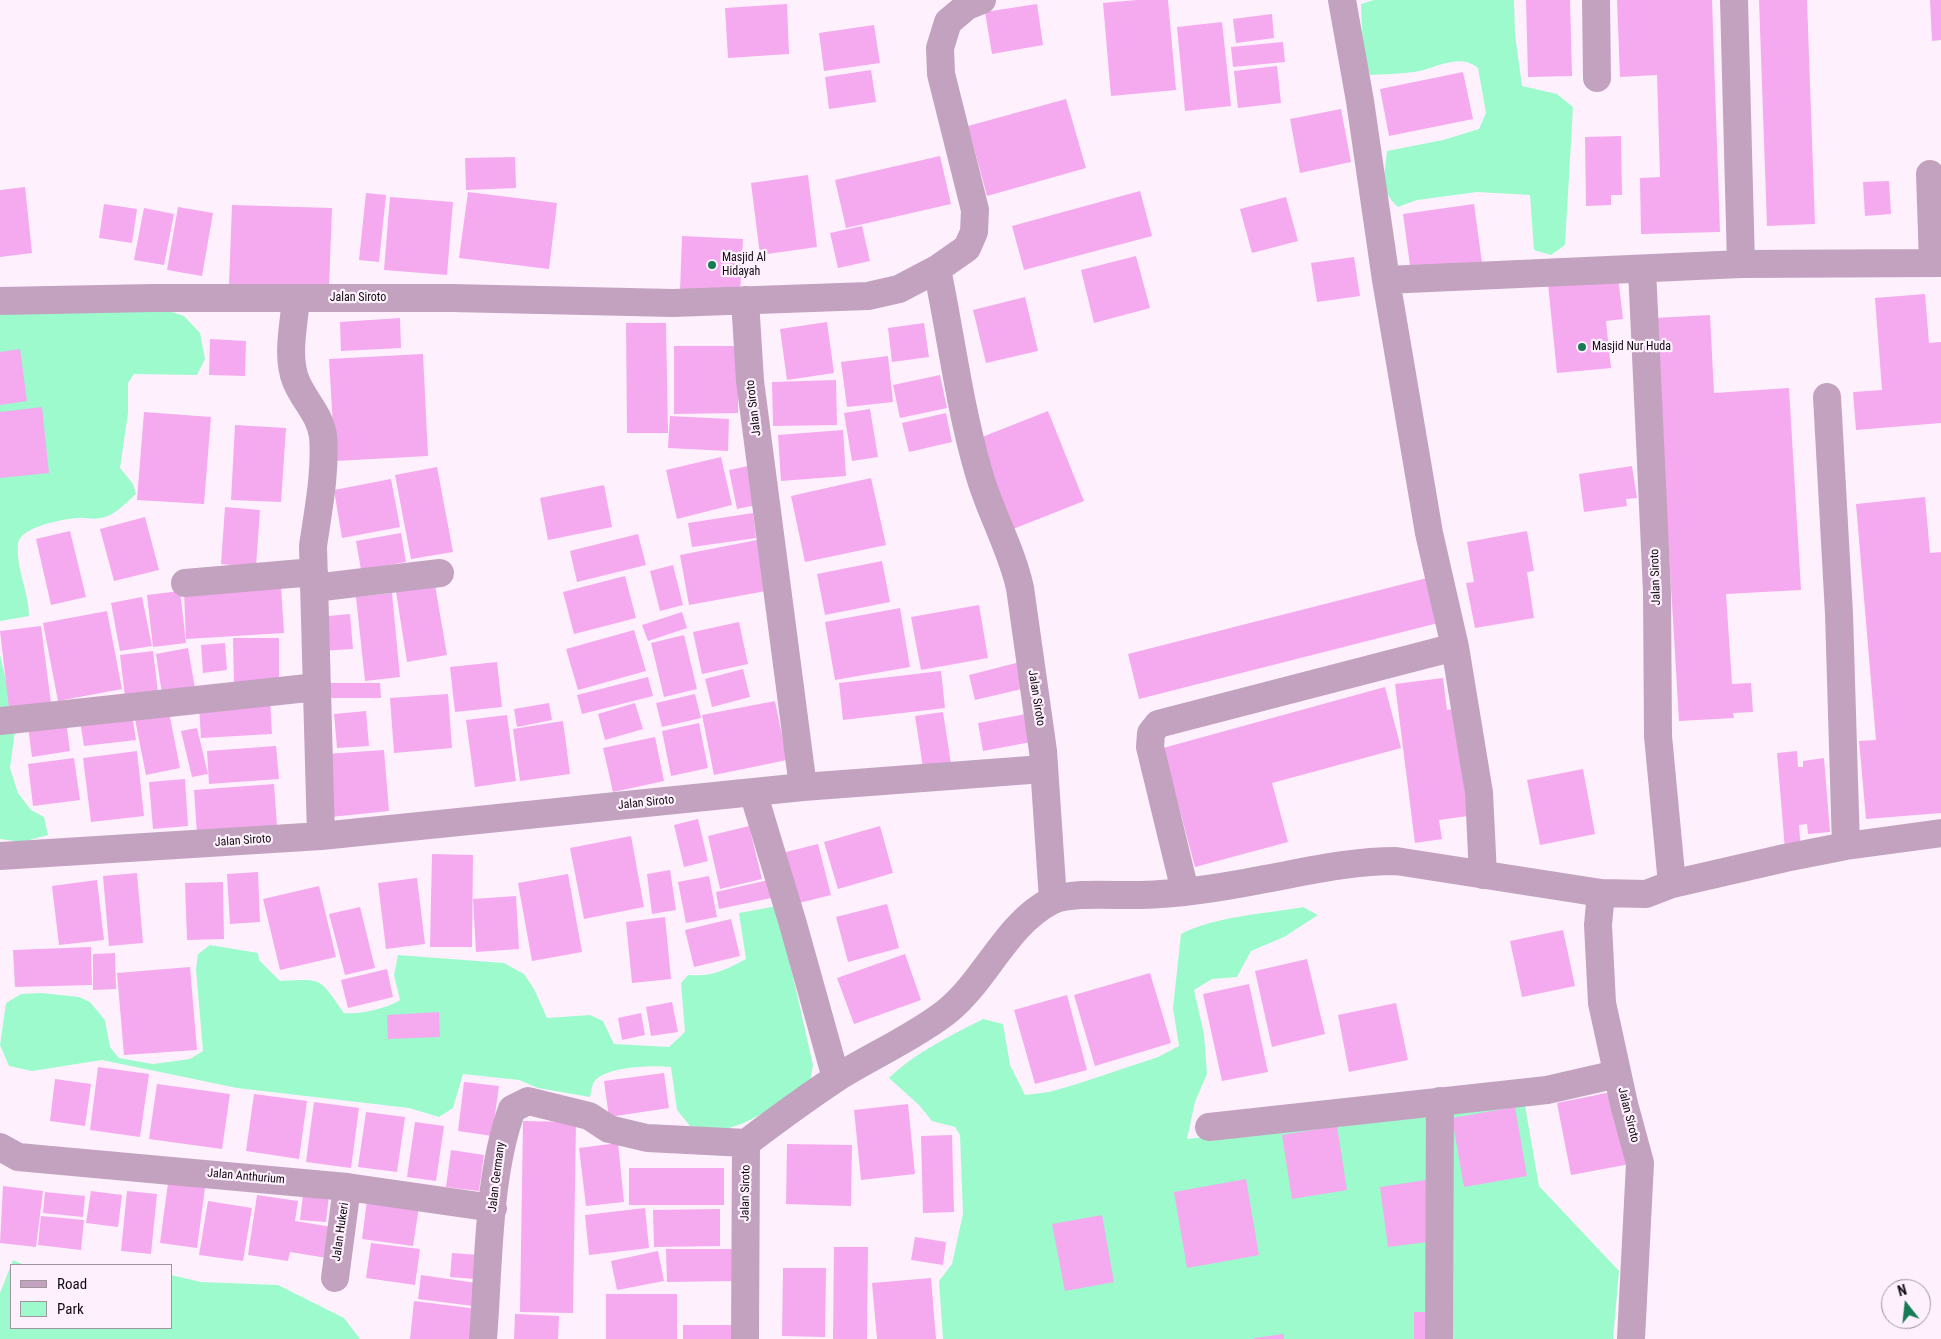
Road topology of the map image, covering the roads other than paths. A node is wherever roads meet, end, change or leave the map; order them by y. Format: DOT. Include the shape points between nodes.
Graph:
graph roads {
  1 [pos="982,0"];
  2 [pos="1342,0"];
  3 [pos="1596,0"];
  4 [pos="1734,0"];
  5 [pos="1597,78"];
  6 [pos="1930,174"];
  7 [pos="1937,263"];
  8 [pos="1741,264"];
  9 [pos="937,269"];
  10 [pos="1642,269"];
  11 [pos="1386,280"];
  12 [pos="296,298"];
  13 [pos="745,300"];
  14 [pos="0,301"];
  15 [pos="1826,397"];
  16 [pos="440,573"];
  17 [pos="314,580"];
  18 [pos="185,583"];
  19 [pos="1455,647"];
  20 [pos="317,686"];
  21 [pos="0,721"];
  22 [pos="1043,769"];
  23 [pos="803,787"];
  24 [pos="753,792"];
  25 [pos="1941,832"];
  26 [pos="321,836"];
  27 [pos="1846,846"];
  28 [pos="0,856"];
  29 [pos="1483,875"];
  30 [pos="1672,884"];
  31 [pos="1185,891"];
  32 [pos="1601,893"];
  33 [pos="1053,900"];
  34 [pos="1617,1074"];
  35 [pos="836,1078"];
  36 [pos="1440,1101"];
  37 [pos="1210,1127"];
  38 [pos="746,1143"];
  39 [pos="0,1147"];
  40 [pos="347,1186"];
  41 [pos="493,1208"];
  42 [pos="335,1278"];
  43 [pos="484,1339"];
  44 [pos="745,1339"];
  45 [pos="1439,1339"];
  46 [pos="1631,1339"];
  1 -- 9 [label="street, Jalan Siroto" via="967,6 948,22 940,48 941,74 975,210 974,232 967,248"];
  2 -- 11 [label="street"];
  3 -- 5 [label="street"];
  4 -- 8 [label="street"];
  6 -- 7 [label="street"];
  7 -- 8 [label="street"];
  8 -- 10 [label="street"];
  9 -- 13 [label="street, Jalan Siroto" via="899,289 868,296"];
  9 -- 22 [label="street, Jalan Siroto" via="971,448 980,480 1015,562 1040,722"];
  10 -- 11 [label="street"];
  10 -- 30 [label="street, Jalan Siroto" via="1656,592 1658,736"];
  11 -- 19 [label="street" via="1430,533"];
  12 -- 13 [label="street, Jalan Siroto" via="672,303"];
  12 -- 14 [label="street, Jalan Siroto"];
  12 -- 17 [label="street" via="291,355 293,370 302,393 320,422 323,436 320,501 313,546"];
  13 -- 23 [label="street, Jalan Siroto" via="750,381"];
  15 -- 27 [label="street" via="1839,614"];
  16 -- 17 [label="street"];
  17 -- 18 [label="street"];
  17 -- 20 [label="street"];
  19 -- 29 [label="street" via="1480,793"];
  19 -- 31 [label="street" via="1158,724 1151,733 1150,747"];
  20 -- 21 [label="street"];
  20 -- 26 [label="street"];
  22 -- 23 [label="street"];
  22 -- 33 [label="street, Jalan Siroto"];
  23 -- 24 [label="street, Jalan Siroto"];
  24 -- 26 [label="street, Jalan Siroto"];
  24 -- 35 [label="street" via="794,924"];
  25 -- 27 [label="street"];
  26 -- 28 [label="street, Jalan Siroto"];
  27 -- 30 [label="street"];
  29 -- 31 [label="street" via="1396,861 1350,862 1263,880"];
  29 -- 32 [label="street"];
  30 -- 32 [label="street" via="1646,894"];
  31 -- 33 [label="street" via="1141,896 1100,894"];
  32 -- 34 [label="street, Jalan Siroto" via="1598,926 1602,1003"];
  33 -- 35 [label="street" via="1029,916 980,978 946,1012 906,1039"];
  34 -- 36 [label="street" via="1547,1090"];
  34 -- 46 [label="street, Jalan Siroto" via="1640,1163"];
  35 -- 38 [label="street"];
  36 -- 37 [label="street"];
  36 -- 45 [label="street"];
  38 -- 41 [label="street, Jalan Germany" via="647,1138 609,1129 589,1116 528,1101 512,1109 501,1138"];
  38 -- 44 [label="street, Jalan Siroto"];
  39 -- 40 [label="street, Jalan Anthurium" via="18,1157"];
  40 -- 41 [label="street, Jalan Anthurium"];
  40 -- 42 [label="street, Jalan Hukeri"];
  41 -- 43 [label="street, Jalan Germany"];
}
